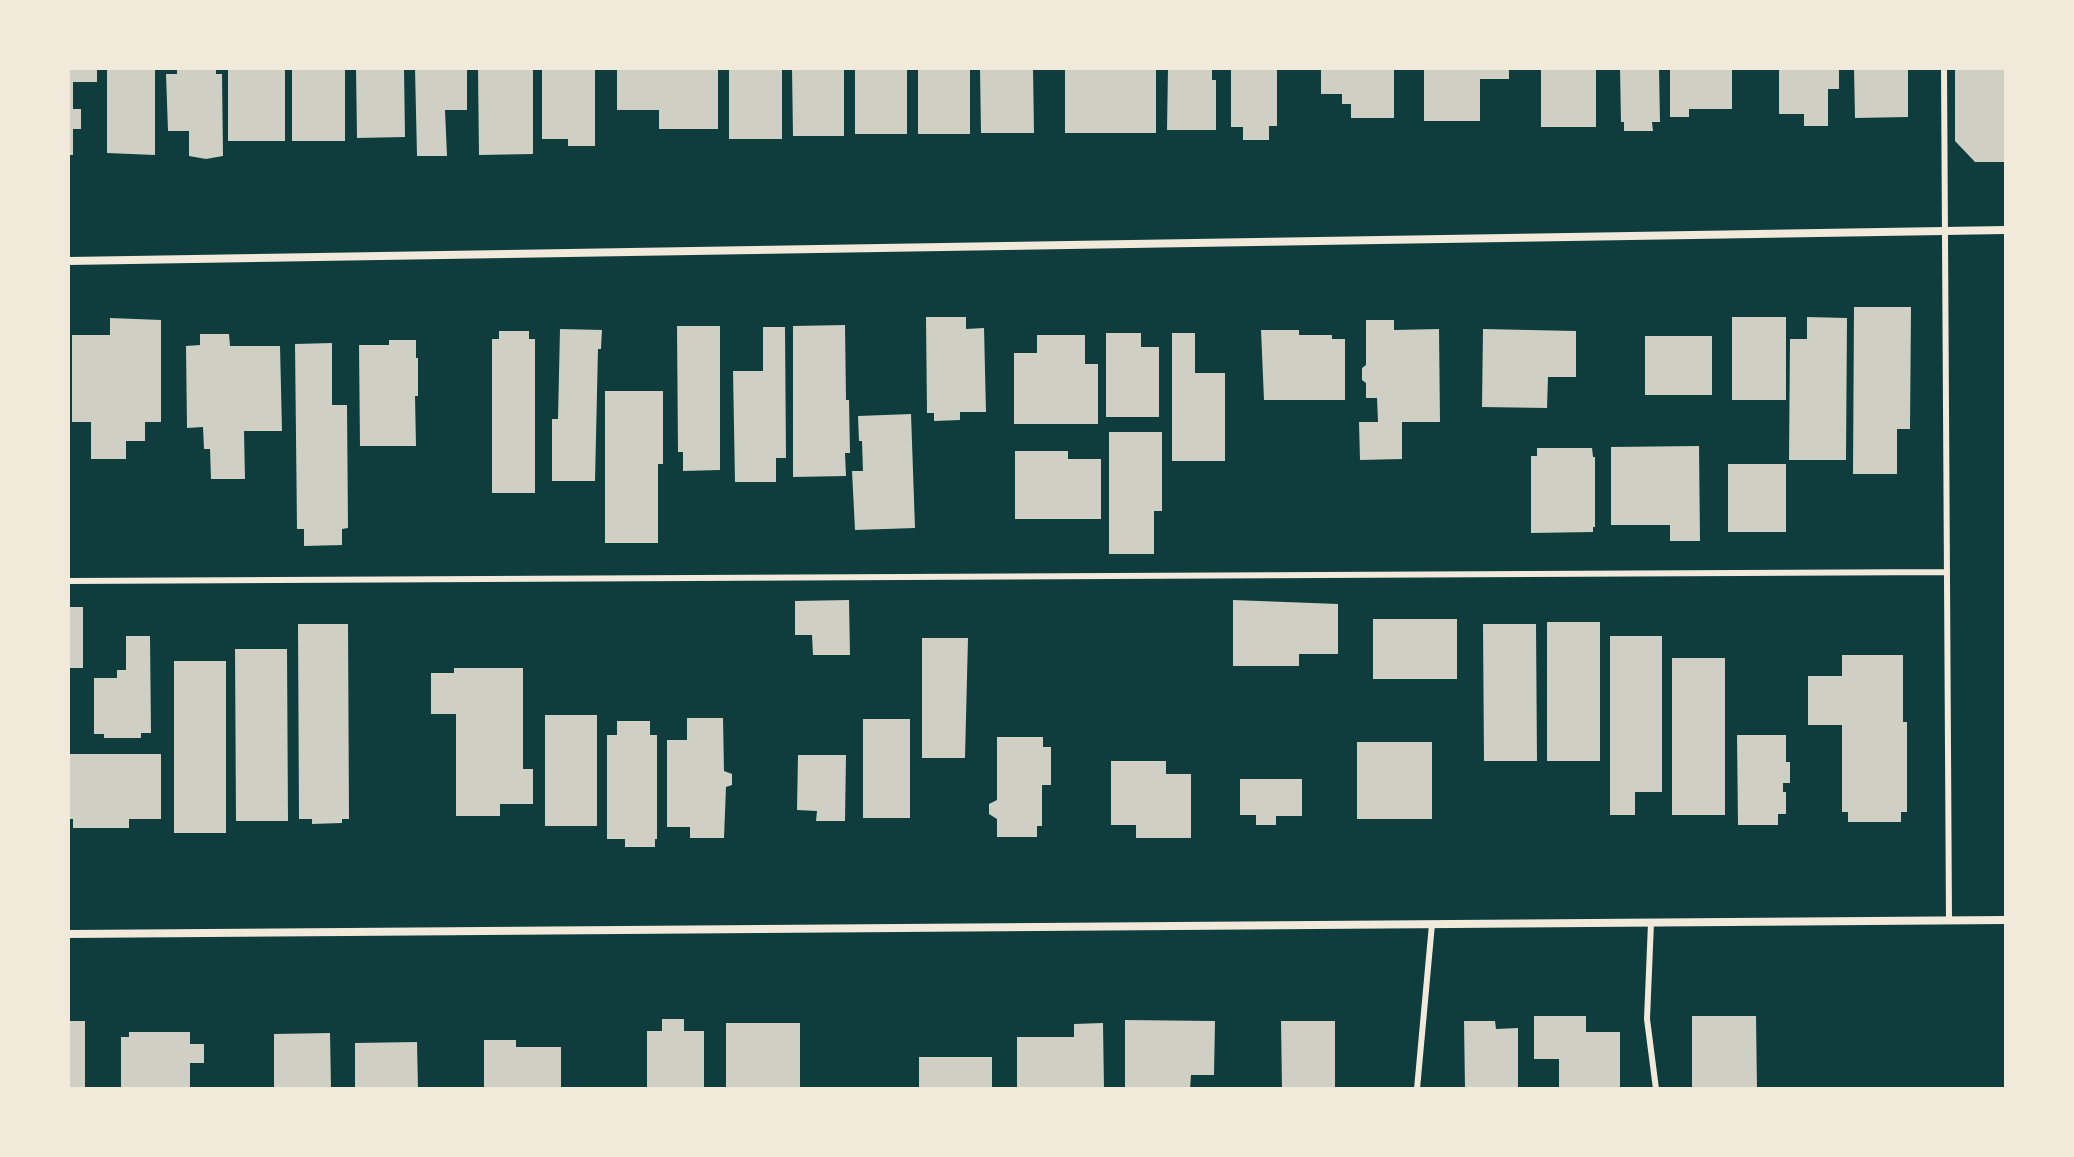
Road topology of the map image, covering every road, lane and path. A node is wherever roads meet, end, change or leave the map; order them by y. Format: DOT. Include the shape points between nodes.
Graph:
graph roads {
  1 [pos="1944,68"];
  2 [pos="2006,230"];
  3 [pos="1945,231"];
  4 [pos="68,261"];
  5 [pos="1947,572"];
  6 [pos="68,581"];
  7 [pos="1949,920"];
  8 [pos="2006,920"];
  9 [pos="1651,923"];
  10 [pos="1432,924"];
  11 [pos="68,934"];
  12 [pos="1417,1089"];
  13 [pos="1656,1089"];
  1 -- 3 [label="lane"];
  2 -- 3 [label="street"];
  3 -- 4 [label="street"];
  3 -- 5 [label="lane"];
  5 -- 6 [label="lane"];
  5 -- 7 [label="lane"];
  7 -- 8 [label="street"];
  7 -- 9 [label="street"];
  9 -- 10 [label="street"];
  9 -- 13 [label="lane" via="1647,1019"];
  10 -- 11 [label="street"];
  10 -- 12 [label="lane"];
}
